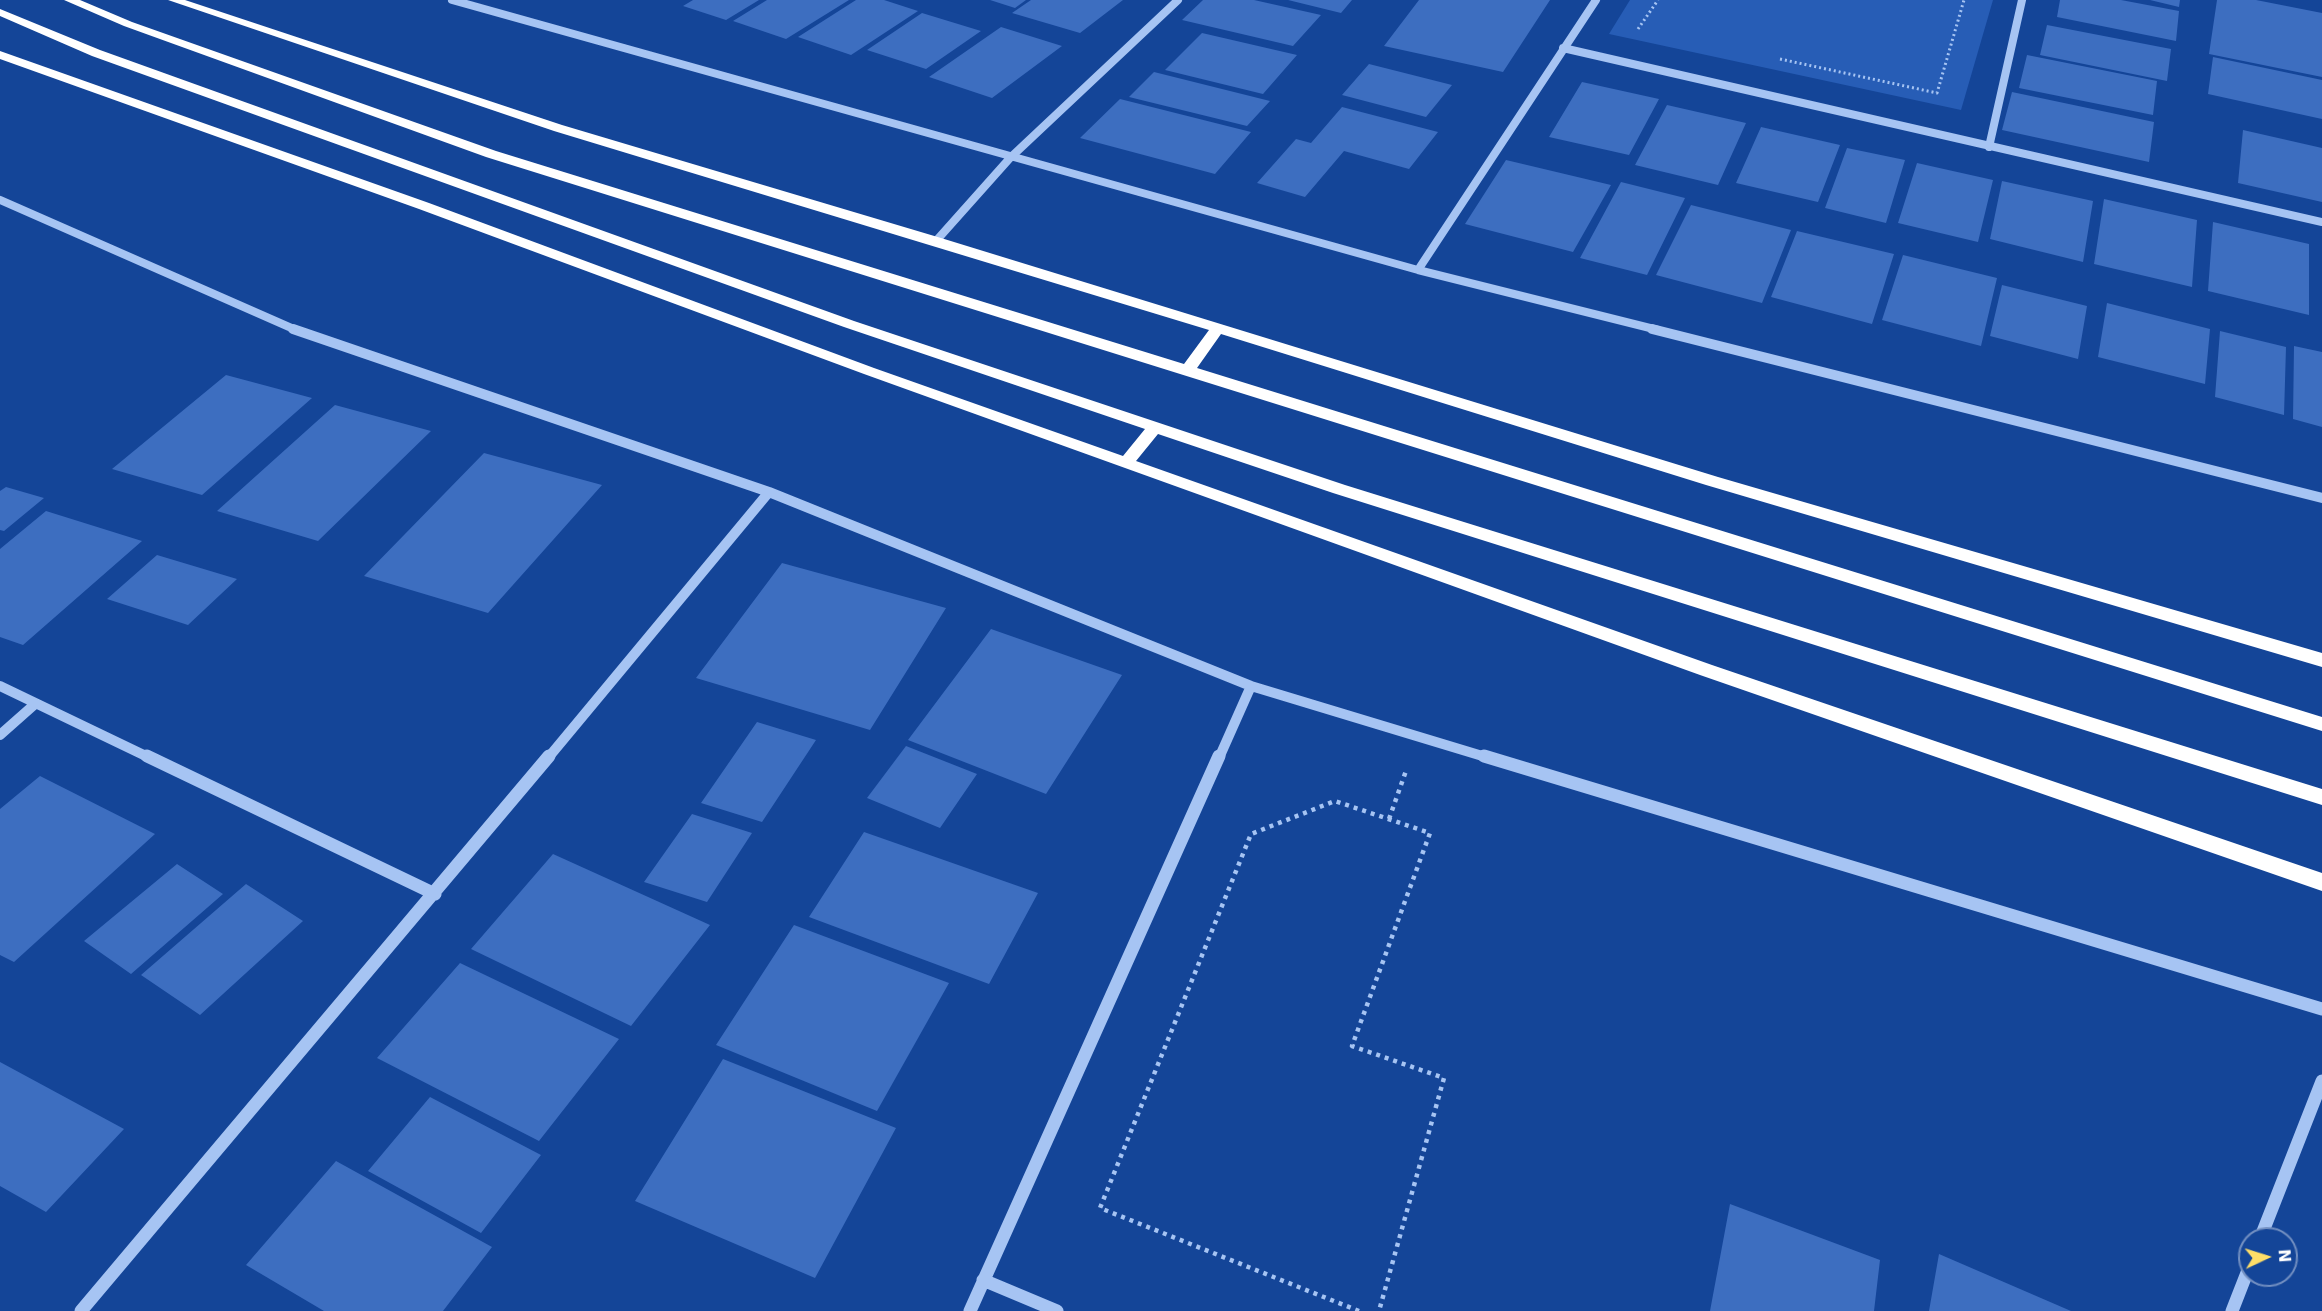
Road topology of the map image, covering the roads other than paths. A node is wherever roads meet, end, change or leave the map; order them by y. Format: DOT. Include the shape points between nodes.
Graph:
graph roads {
  1 [pos="70,0"];
  2 [pos="174,0"];
  3 [pos="452,0"];
  4 [pos="1178,0"];
  5 [pos="1596,0"];
  6 [pos="2022,0"];
  7 [pos="0,12"];
  8 [pos="1563,48"];
  9 [pos="0,55"];
  10 [pos="1989,147"];
  11 [pos="1010,158"];
  12 [pos="0,200"];
  13 [pos="2322,222"];
  14 [pos="936,241"];
  15 [pos="1418,270"];
  16 [pos="1218,328"];
  17 [pos="1187,371"];
  18 [pos="1155,427"];
  19 [pos="1126,463"];
  20 [pos="769,492"];
  21 [pos="2322,498"];
  22 [pos="2322,660"];
  23 [pos="0,686"];
  24 [pos="1251,686"];
  25 [pos="35,704"];
  26 [pos="2322,724"];
  27 [pos="0,735"];
  28 [pos="2322,797"];
  29 [pos="2322,882"];
  30 [pos="435,894"];
  31 [pos="2322,1009"];
  32 [pos="2322,1081"];
  33 [pos="2265,1227"];
  34 [pos="983,1280"];
  35 [pos="2241,1287"];
  36 [pos="81,1311"];
  37 [pos="970,1311"];
  38 [pos="1057,1311"];
  39 [pos="2232,1311"];
  1 -- 17 [label="highway" via="491,154"];
  2 -- 14 [label="highway" via="558,128"];
  3 -- 11 [label="street"];
  4 -- 11 [label="street"];
  5 -- 8 [label="street"];
  6 -- 10 [label="street"];
  7 -- 18 [label="highway" via="96,53 849,324"];
  8 -- 10 [label="street"];
  8 -- 15 [label="street"];
  9 -- 19 [label="highway"];
  10 -- 13 [label="street"];
  11 -- 14 [label="street"];
  11 -- 15 [label="street"];
  12 -- 20 [label="street" via="311,337"];
  14 -- 16 [label="highway"];
  15 -- 21 [label="street"];
  16 -- 17 [label="highway"];
  16 -- 22 [label="highway" via="1712,481"];
  17 -- 26 [label="highway"];
  18 -- 19 [label="highway"];
  18 -- 28 [label="highway" via="1339,489"];
  19 -- 29 [label="highway" via="1706,670"];
  20 -- 24 [label="street"];
  20 -- 30 [label="street"];
  23 -- 25 [label="street"];
  24 -- 31 [label="street"];
  24 -- 34 [label="street"];
  25 -- 27 [label="street"];
  25 -- 30 [label="street"];
  30 -- 36 [label="street"];
  32 -- 33 [label="street"];
  34 -- 37 [label="street"];
  34 -- 38 [label="street"];
  35 -- 39 [label="street"];
}
